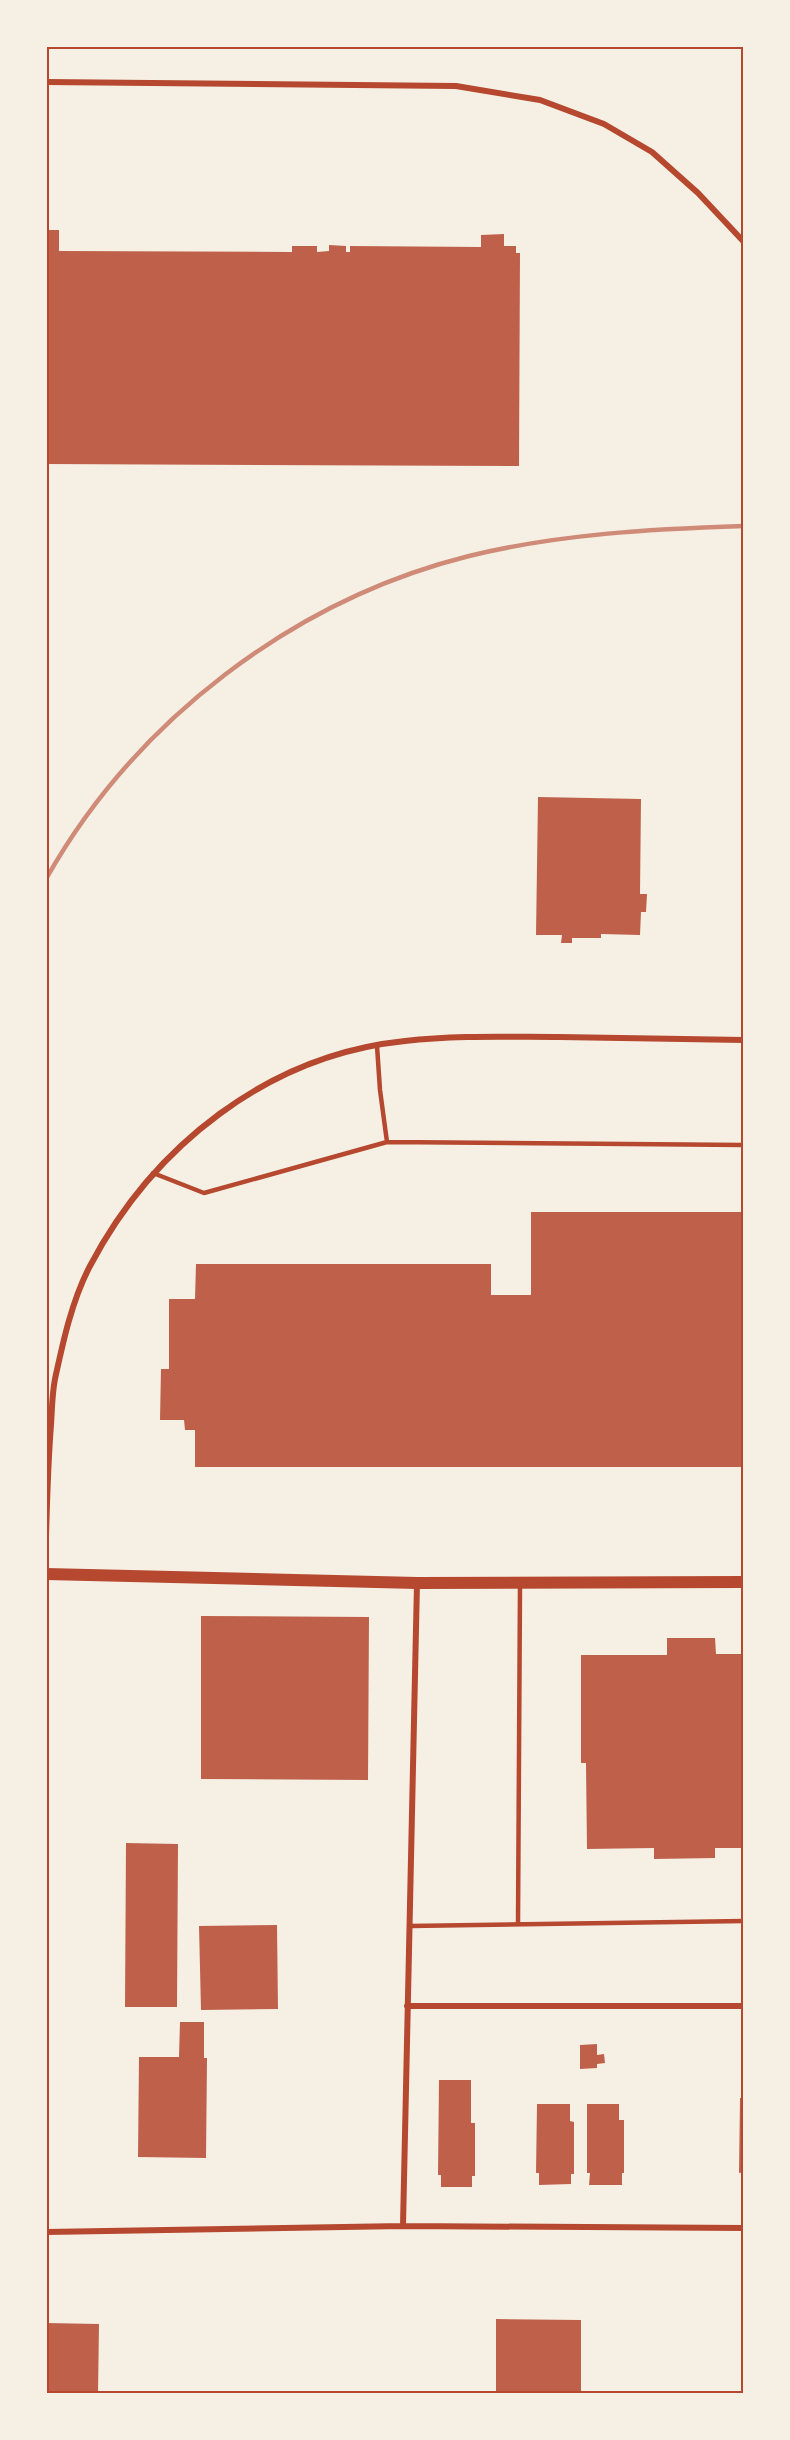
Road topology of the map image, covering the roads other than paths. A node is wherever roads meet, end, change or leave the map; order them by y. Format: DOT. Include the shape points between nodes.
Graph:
graph roads {
  1 [pos="46,82"];
  2 [pos="744,242"];
  3 [pos="744,1040"];
  4 [pos="377,1046"];
  5 [pos="387,1142"];
  6 [pos="744,1145"];
  7 [pos="153,1173"];
  8 [pos="46,1537"];
  9 [pos="46,1574"];
  10 [pos="417,1582"];
  11 [pos="520,1582"];
  12 [pos="744,1582"];
  13 [pos="744,1921"];
  14 [pos="518,1924"];
  15 [pos="410,1926"];
  16 [pos="407,2006"];
  17 [pos="744,2006"];
  18 [pos="403,2226"];
  19 [pos="744,2228"];
  20 [pos="46,2232"];
  1 -- 2 [label="street" via="456,86 540,100 604,124 652,152 698,192"];
  3 -- 4 [label="street" via="509,1037 405,1041"];
  4 -- 5 [label="lane"];
  4 -- 7 [label="street" via="338,1053 282,1075 240,1098"];
  5 -- 6 [label="lane"];
  5 -- 7 [label="lane" via="204,1193"];
  7 -- 8 [label="street" via="121,1214 88,1268 71,1315 54,1382"];
  9 -- 10 [label="main road"];
  10 -- 11 [label="main road"];
  10 -- 15 [label="street"];
  11 -- 12 [label="main road"];
  11 -- 14 [label="lane"];
  13 -- 14 [label="lane"];
  14 -- 15 [label="lane"];
  15 -- 16 [label="street"];
  16 -- 17 [label="street"];
  16 -- 18 [label="street"];
  18 -- 19 [label="street"];
  18 -- 20 [label="street"];
}
